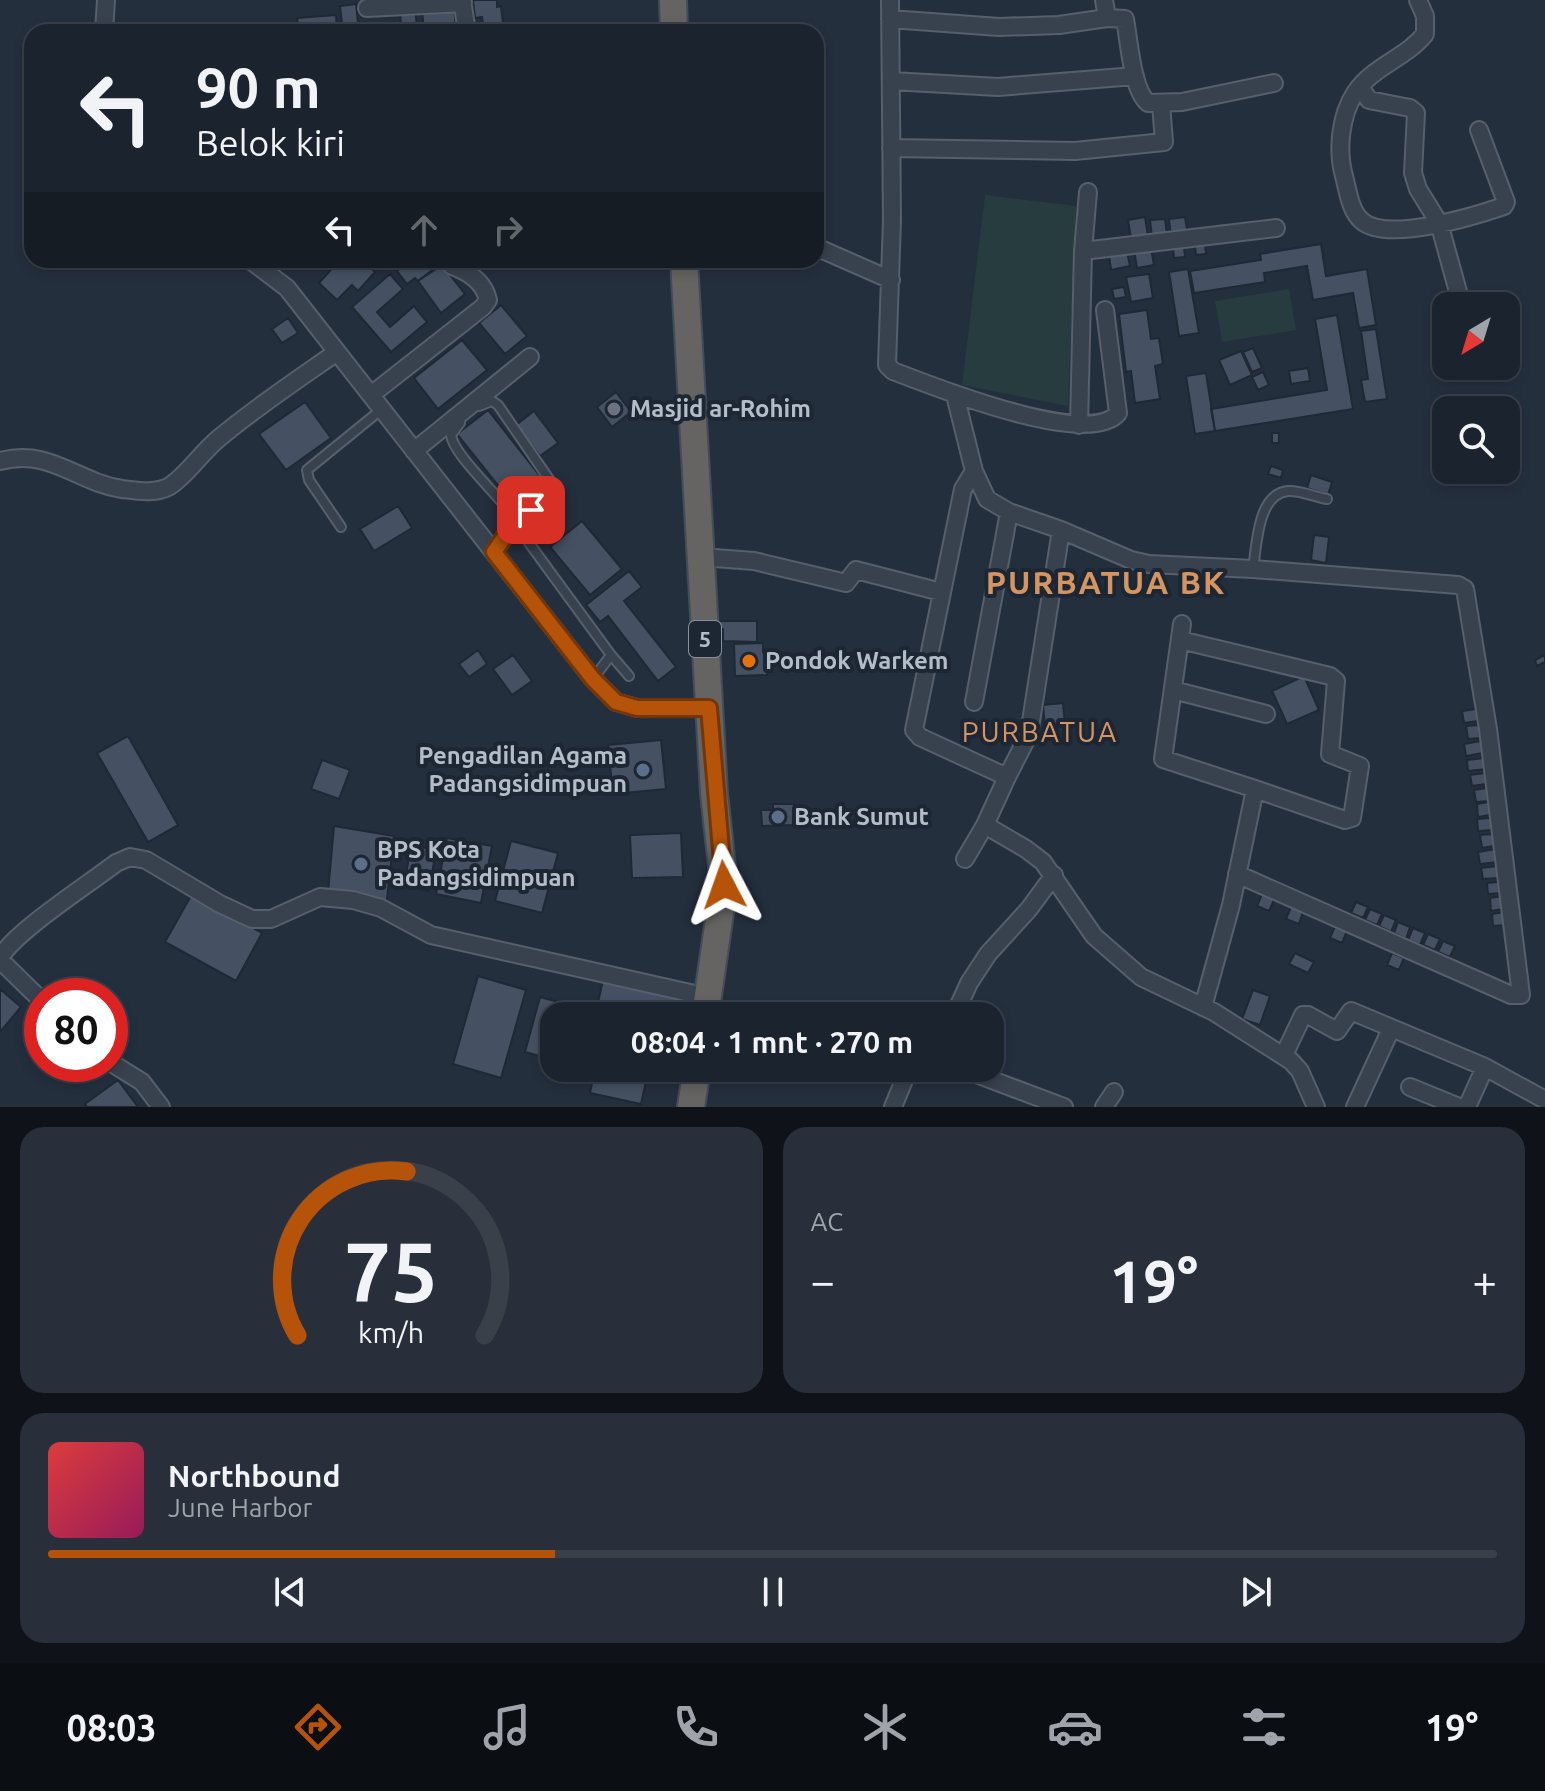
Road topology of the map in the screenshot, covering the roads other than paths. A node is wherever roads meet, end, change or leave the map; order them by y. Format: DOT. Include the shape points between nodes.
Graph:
graph roads {
  1 [pos="106,0"];
  2 [pos="673,0"];
  3 [pos="890,0"];
  4 [pos="1104,0"];
  5 [pos="1418,0"];
  6 [pos="463,1"];
  7 [pos="367,8"];
  8 [pos="1107,18"];
  9 [pos="890,19"];
  10 [pos="104,24"];
  11 [pos="462,24"];
  12 [pos="674,24"];
  13 [pos="1135,76"];
  14 [pos="891,81"];
  15 [pos="1274,83"];
  16 [pos="1360,87"];
  17 [pos="1161,104"];
  18 [pos="1479,130"];
  19 [pos="891,148"];
  20 [pos="1088,192"];
  21 [pos="1439,223"];
  22 [pos="1276,228"];
  23 [pos="824,251"];
  24 [pos="1083,251"];
  25 [pos="261,268"];
  26 [pos="458,268"];
  27 [pos="684,268"];
  28 [pos="891,280"];
  29 [pos="1458,292"];
  30 [pos="1105,310"];
  31 [pos="337,352"];
  32 [pos="530,357"];
  33 [pos="371,395"];
  34 [pos="955,395"];
  35 [pos="382,409"];
  36 [pos="1079,425"];
  37 [pos="414,451"];
  38 [pos="0,461"];
  39 [pos="974,471"];
  40 [pos="1327,499"];
  41 [pos="1009,512"];
  42 [pos="515,519"];
  43 [pos="341,527"];
  44 [pos="1061,530"];
  45 [pos="529,543"];
  46 [pos="494,552"];
  47 [pos="701,557"];
  48 [pos="1253,569"];
  49 [pos="941,592"];
  50 [pos="611,655"];
  51 [pos="629,676"];
  52 [pos="593,679"];
  53 [pos="1173,690"];
  54 [pos="974,702"];
  55 [pos="709,708"];
  56 [pos="1266,714"];
  57 [pos="1007,777"];
  58 [pos="1255,789"];
  59 [pos="985,825"];
  60 [pos="965,859"];
  61 [pos="1237,874"];
  62 [pos="1054,875"];
  63 [pos="0,959"];
  64 [pos="24,983"];
  65 [pos="691,1002"];
  66 [pos="708,1002"];
  67 [pos="960,1002"];
  68 [pos="1203,1007"];
  69 [pos="1391,1029"];
  70 [pos="1284,1055"];
  71 [pos="1485,1067"];
  72 [pos="128,1073"];
  73 [pos="695,1082"];
  74 [pos="903,1082"];
  75 [pos="997,1082"];
  76 [pos="1410,1087"];
  77 [pos="1114,1092"];
  78 [pos="1545,1100"];
  79 [pos="161,1107"];
  80 [pos="691,1107"];
  81 [pos="893,1107"];
  82 [pos="1063,1107"];
  83 [pos="1104,1107"];
  84 [pos="1316,1107"];
  85 [pos="1355,1107"];
  86 [pos="1459,1107"];
  87 [pos="1467,1107"];
  1 -- 10 [label="street"];
  2 -- 12 [label="highway"];
  3 -- 9 [label="street"];
  4 -- 8 [label="street"];
  5 -- 16 [label="street" via="1427,26 1423,37"];
  6 -- 7 [label="street"];
  6 -- 11 [label="street"];
  8 -- 9 [label="street" via="999,27"];
  8 -- 13 [label="street" via="1125,19"];
  9 -- 14 [label="street"];
  13 -- 14 [label="street" via="998,87"];
  13 -- 17 [label="street" via="1144,101"];
  14 -- 19 [label="street"];
  15 -- 17 [label="street"];
  16 -- 21 [label="street" via="1369,100 1415,111 1413,173"];
  16 -- 21 [label="street" via="1348,108 1339,149 1356,215 1375,228"];
  17 -- 19 [label="street" via="1164,142 1075,151"];
  18 -- 21 [label="street" via="1506,203"];
  19 -- 28 [label="street"];
  20 -- 24 [label="street"];
  21 -- 29 [label="street"];
  22 -- 24 [label="street"];
  23 -- 28 [label="street"];
  24 -- 36 [label="street"];
  25 -- 31 [label="street" via="287,288"];
  26 -- 33 [label="street" via="477,279 488,300"];
  27 -- 47 [label="highway, 5"];
  28 -- 34 [label="street" via="887,365"];
  30 -- 36 [label="street" via="1118,414"];
  31 -- 33 [label="street"];
  31 -- 38 [label="street" via="237,423 168,488 117,488 36,457"];
  32 -- 37 [label="street"];
  33 -- 35 [label="street"];
  34 -- 36 [label="street"];
  34 -- 39 [label="street"];
  35 -- 37 [label="street"];
  35 -- 43 [label="lane" via="307,470"];
  37 -- 46 [label="street"];
  39 -- 41 [label="street" via="987,499"];
  39 -- 49 [label="street" via="963,489"];
  40 -- 48 [label="lane" via="1289,491 1266,506"];
  41 -- 44 [label="street"];
  41 -- 54 [label="street"];
  42 -- 42 [label="lane" via="451,440 457,426 487,401 498,405 551,482 546,501"];
  42 -- 46 [label="lane"];
  44 -- 48 [label="street" via="1149,564"];
  44 -- 57 [label="street" via="1029,734"];
  45 -- 50 [label="lane"];
  46 -- 52 [label="street"];
  47 -- 49 [label="street" via="754,561 846,583 858,571"];
  47 -- 55 [label="highway, 5"];
  48 -- 61 [label="street" via="1465,589 1521,995"];
  49 -- 57 [label="street" via="914,730"];
  50 -- 51 [label="lane"];
  50 -- 52 [label="lane"];
  52 -- 55 [label="street" via="616,702 637,708"];
  53 -- 56 [label="street"];
  53 -- 58 [label="street" via="1164,760"];
  53 -- 58 [label="street" via="1181,632 1335,679 1330,754 1360,768 1352,818"];
  55 -- 66 [label="highway, 5" via="724,885"];
  57 -- 59 [label="street"];
  58 -- 61 [label="street"];
  59 -- 60 [label="street"];
  59 -- 62 [label="street" via="1035,855"];
  61 -- 68 [label="street"];
  62 -- 67 [label="street" via="988,954"];
  62 -- 68 [label="street" via="1088,928 1112,953 1141,977"];
  63 -- 64 [label="street"];
  63 -- 65 [label="street" via="8,946 130,857 146,860 252,919 271,919 320,897 353,900 381,908 431,935"];
  68 -- 70 [label="street"];
  69 -- 70 [label="street" via="1351,1011 1337,1031 1304,1015"];
  69 -- 71 [label="street"];
  69 -- 85 [label="street"];
  70 -- 84 [label="street" via="1300,1071"];
  71 -- 78 [label="street"];
  71 -- 87 [label="street"];
  72 -- 79 [label="street"];
  73 -- 80 [label="highway"];
  74 -- 81 [label="street"];
  75 -- 82 [label="street"];
  76 -- 86 [label="street"];
  77 -- 83 [label="street"];
}
